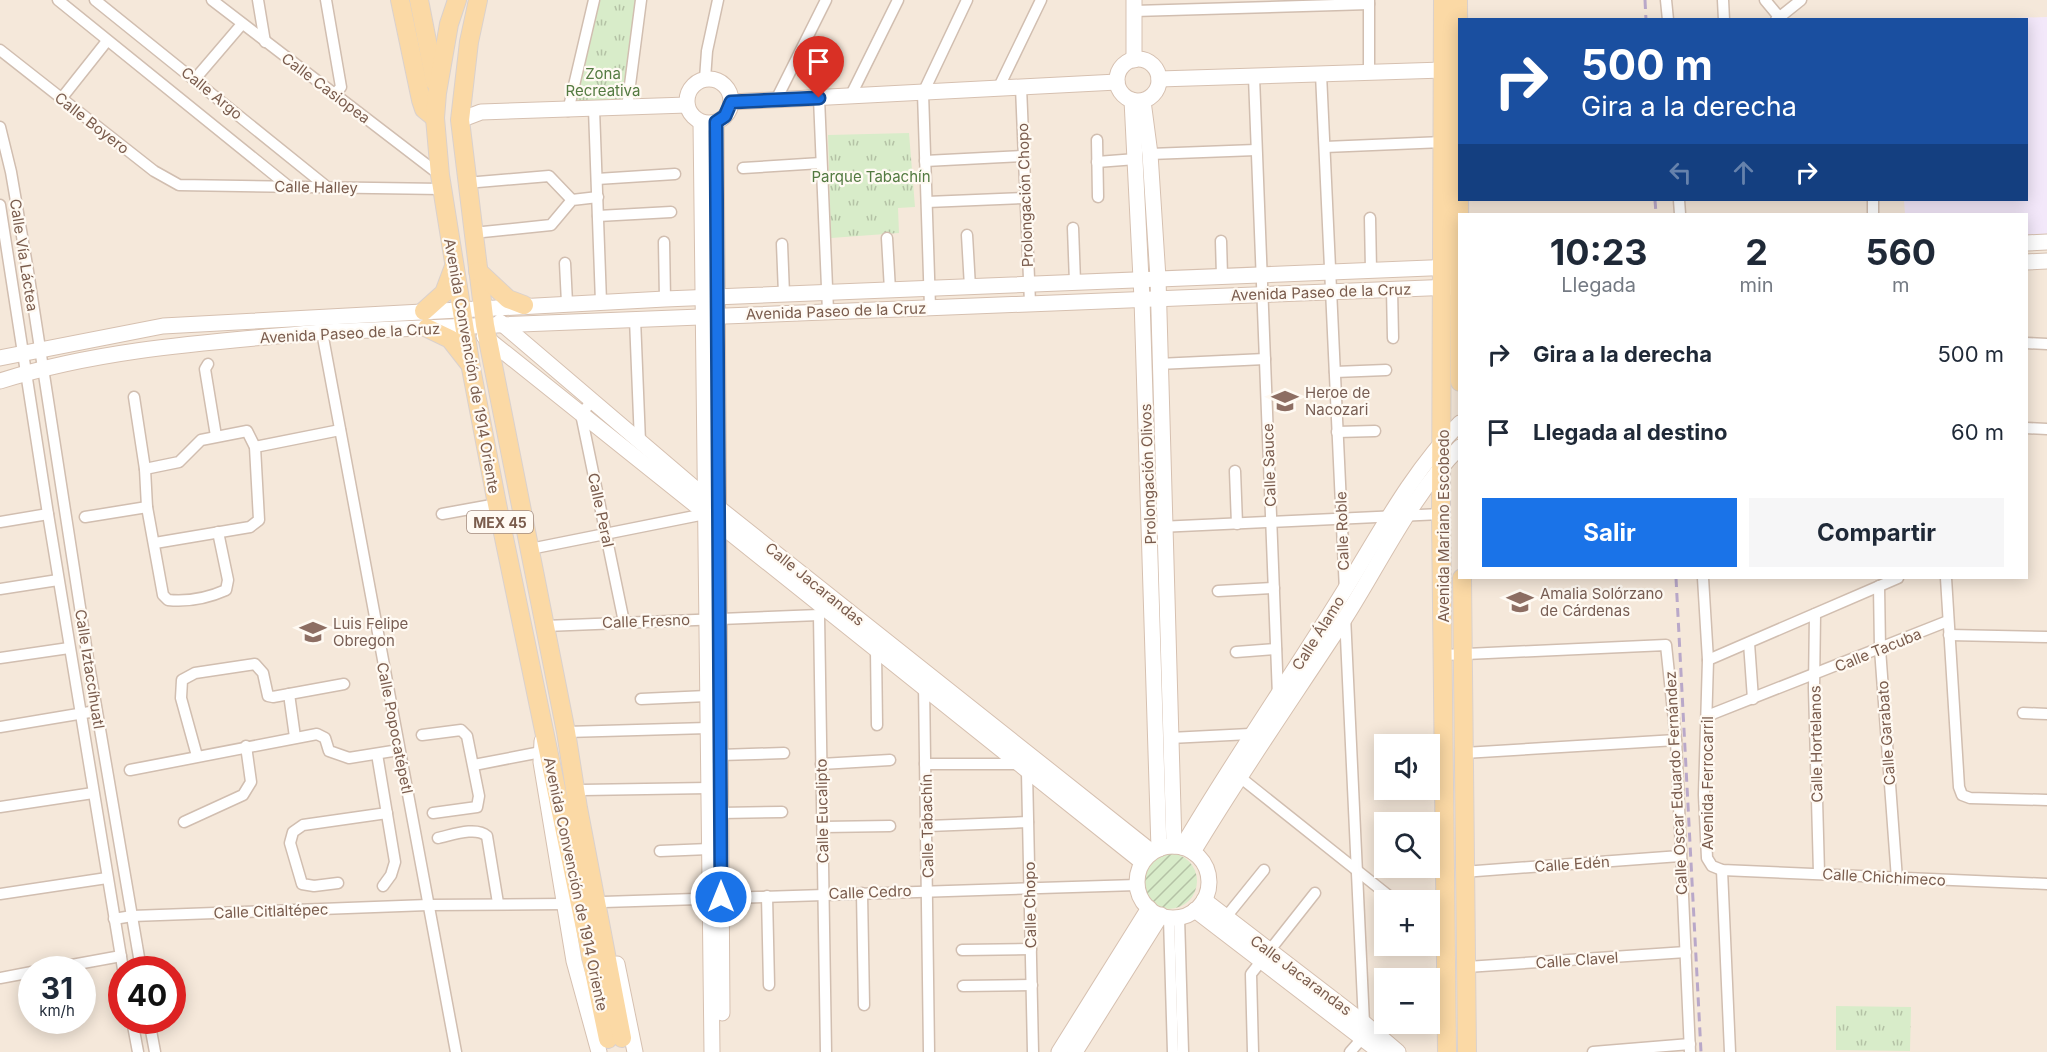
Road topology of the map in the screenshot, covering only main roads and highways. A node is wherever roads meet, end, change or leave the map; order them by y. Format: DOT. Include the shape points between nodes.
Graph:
graph roads {
  1 [pos="400,0"];
  2 [pos="419,0"];
  3 [pos="457,0"];
  4 [pos="478,0"];
  5 [pos="1443,0"];
  6 [pos="1458,0"];
  7 [pos="1458,18"];
  8 [pos="437,93"];
  9 [pos="463,96"];
  10 [pos="435,118"];
  11 [pos="460,120"];
  12 [pos="1458,201"];
  13 [pos="454,264"];
  14 [pos="1454,267"];
  15 [pos="478,270"];
  16 [pos="1454,287"];
  17 [pos="524,305"];
  18 [pos="480,323"];
  19 [pos="1458,350"];
  20 [pos="471,368"];
  21 [pos="1451,444"];
  22 [pos="1462,579"];
  23 [pos="1463,818"];
  24 [pos="621,1047"];
  25 [pos="1447,1052"];
  26 [pos="1458,1052"];
  27 [pos="1467,1052"];
  1 -- 10 [label="main road" via="421,100 424,109"];
  2 -- 8 [label="main road"];
  3 -- 8 [label="main road, Avenida Convención de 1914 Oriente / MEX 45"];
  4 -- 9 [label="main road, Avenida Convención de 1914 Oriente / MEX 45"];
  5 -- 14 [label="main road, Avenida Mariano Escobedo" via="1443,142"];
  6 -- 7 [label="main road, Avenida Mariano Escobedo"];
  8 -- 9 [label="main road"];
  8 -- 10 [label="main road, Avenida Convención de 1914 Oriente / MEX 45"];
  9 -- 11 [label="main road, Avenida Convención de 1914 Oriente / MEX 45"];
  10 -- 11 [label="main road"];
  10 -- 13 [label="main road, Avenida Convención de 1914 Oriente / MEX 45"];
  11 -- 15 [label="main road, Avenida Convención de 1914 Oriente / MEX 45"];
  12 -- 14 [label="main road, Avenida Mariano Escobedo"];
  13 -- 18 [label="main road, Avenida Convención de 1914 Oriente / MEX 45"];
  13 -- 20 [label="main road" via="448,286 426,319 450,339"];
  14 -- 16 [label="main road, Avenida Mariano Escobedo"];
  15 -- 17 [label="main road" via="508,299"];
  15 -- 18 [label="main road, Avenida Convención de 1914 Oriente / MEX 45"];
  16 -- 19 [label="main road, Avenida Mariano Escobedo"];
  16 -- 21 [label="main road, Avenida Mariano Escobedo"];
  18 -- 20 [label="main road, Avenida Convención de 1914 Oriente / MEX 45"];
  18 -- 24 [label="main road, Avenida Convención de 1914 Oriente / MEX 45" via="546,626"];
  20 -- 24 [label="main road, Avenida Convención de 1914 Oriente / MEX 45" via="544,730"];
  21 -- 25 [label="main road, Avenida Mariano Escobedo" via="1443,464 1442,514"];
  22 -- 23 [label="main road, Avenida Mariano Escobedo"];
  23 -- 26 [label="main road" via="1454,845"];
  23 -- 27 [label="main road, Avenida Mariano Escobedo"];
}
